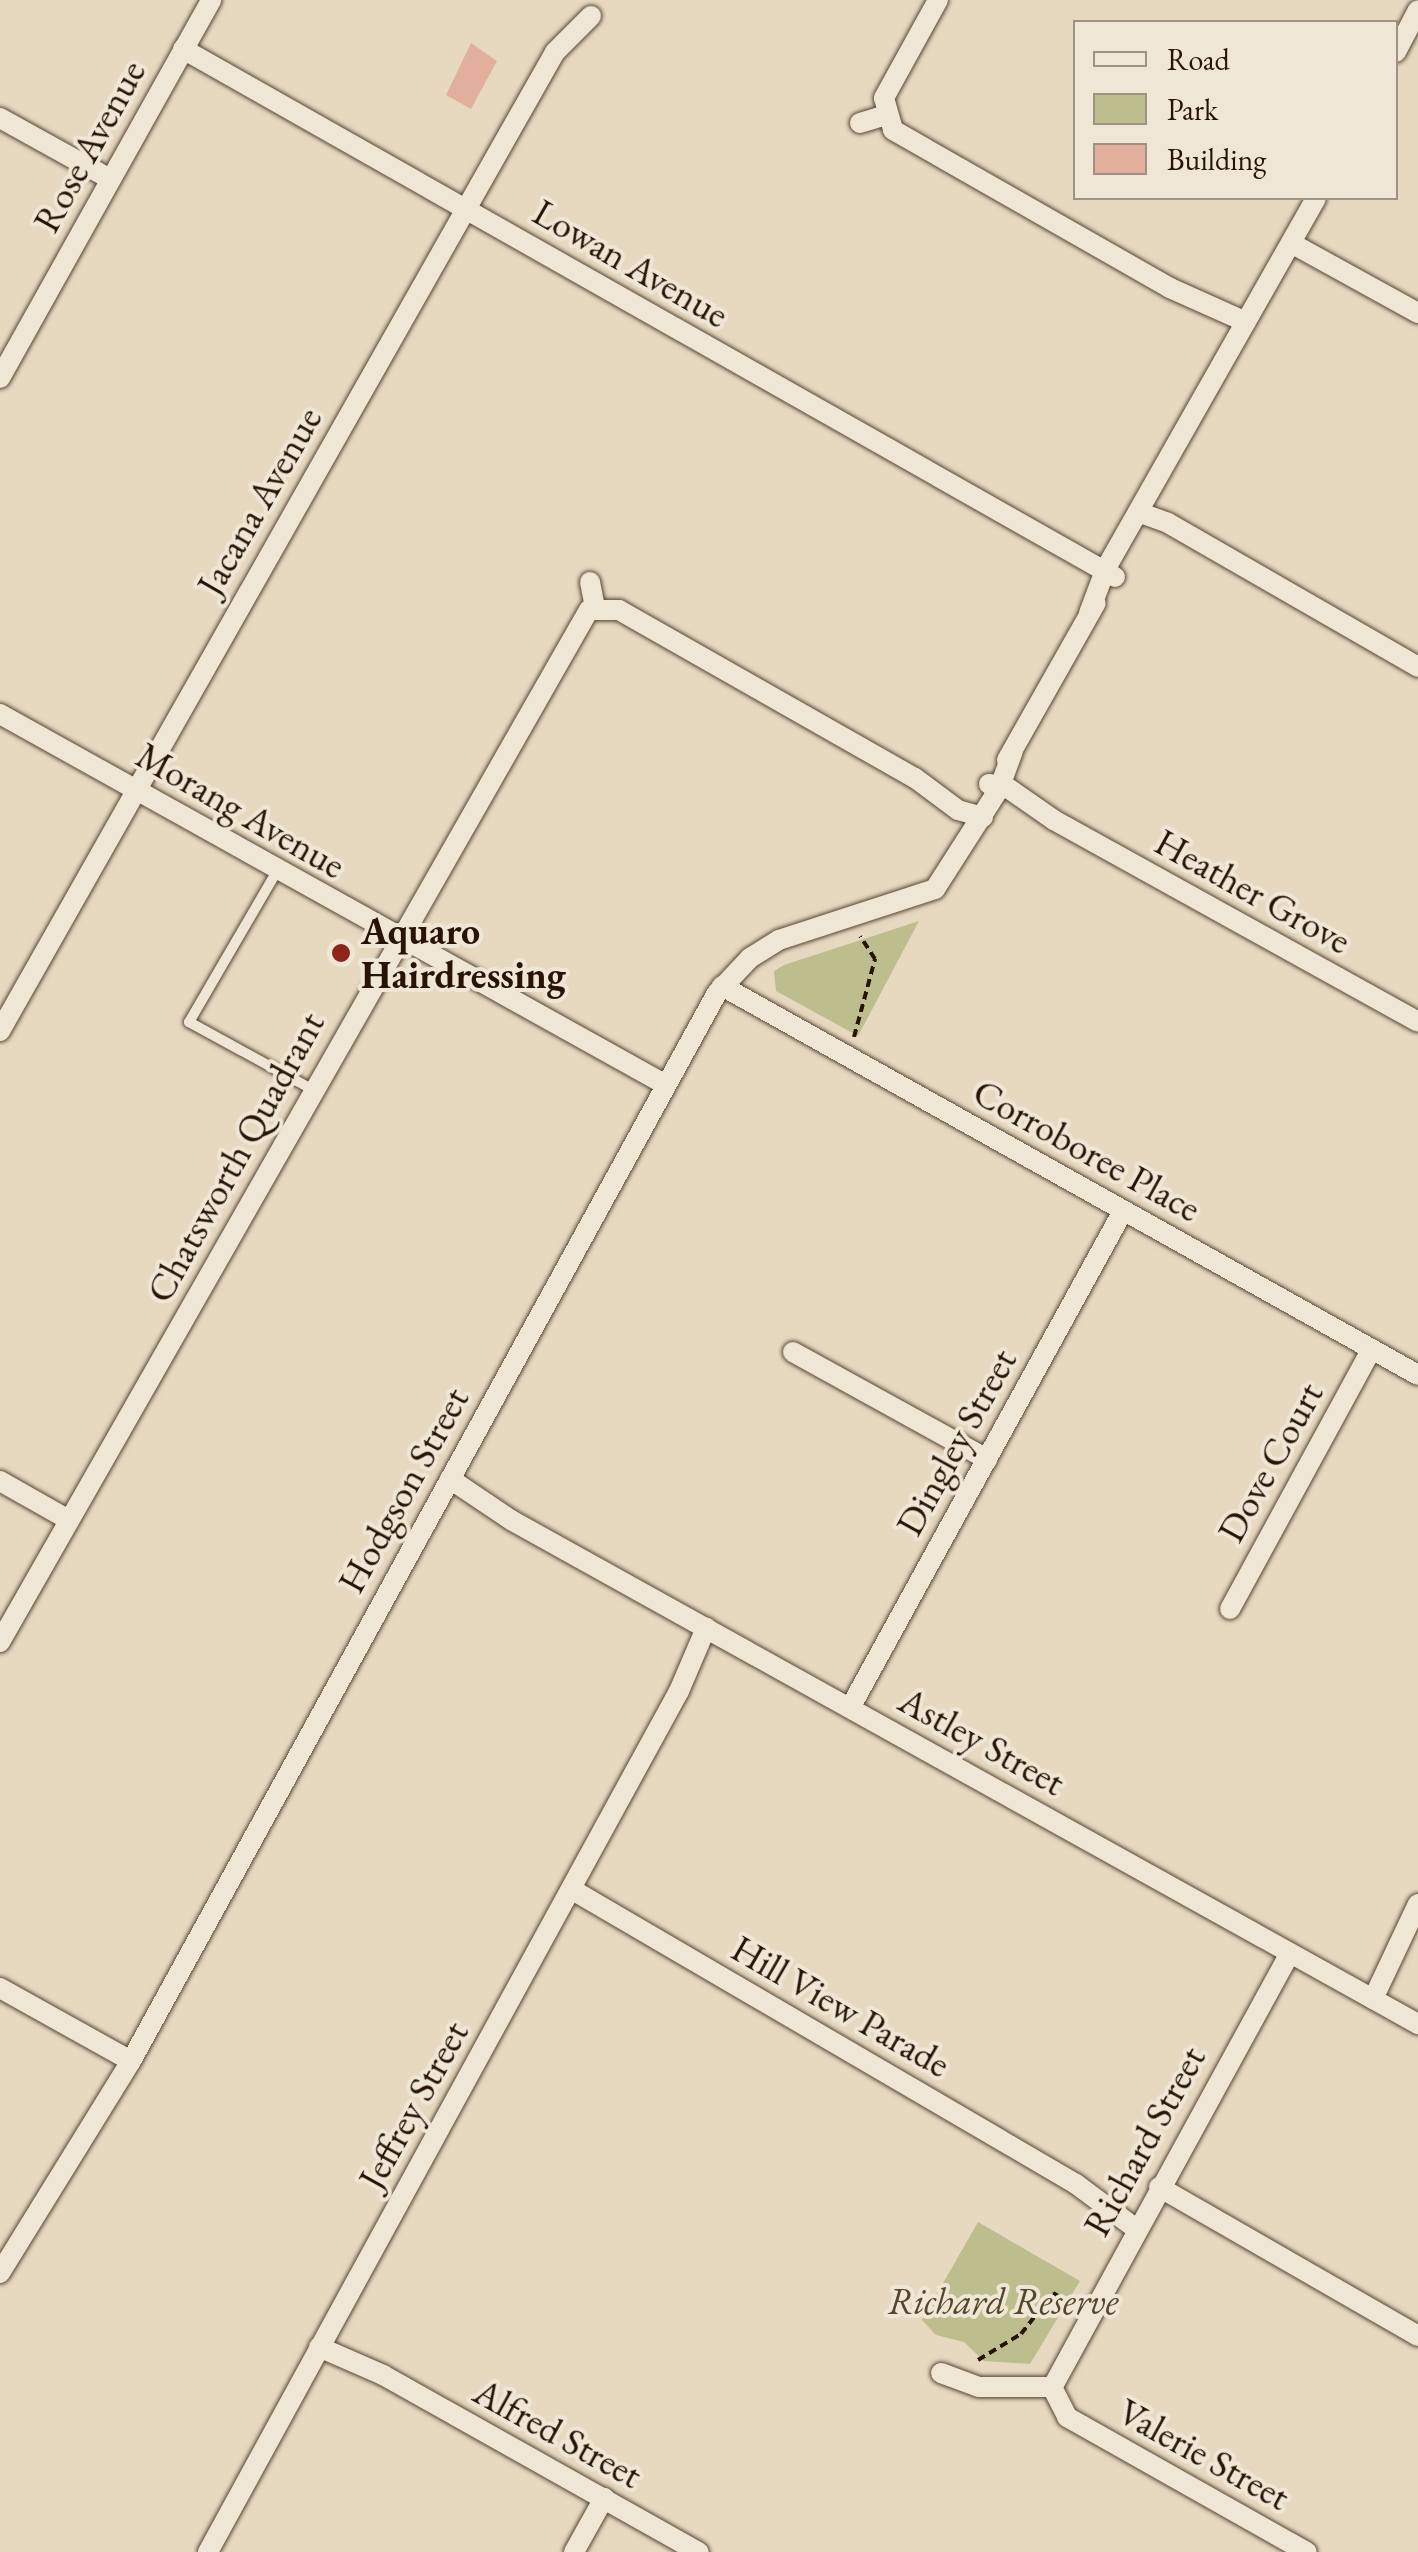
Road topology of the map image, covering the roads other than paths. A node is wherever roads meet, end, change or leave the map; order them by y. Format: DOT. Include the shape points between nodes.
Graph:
graph roads {
  1 [pos="211,0"];
  2 [pos="938,0"];
  3 [pos="1418,10"];
  4 [pos="591,16"];
  5 [pos="1398,48"];
  6 [pos="183,49"];
  7 [pos="886,114"];
  8 [pos="0,118"];
  9 [pos="860,123"];
  10 [pos="110,180"];
  11 [pos="1315,200"];
  12 [pos="465,209"];
  13 [pos="1291,243"];
  14 [pos="1418,313"];
  15 [pos="1243,330"];
  16 [pos="0,378"];
  17 [pos="1145,515"];
  18 [pos="1108,573"];
  19 [pos="590,582"];
  20 [pos="596,607"];
  21 [pos="1418,668"];
  22 [pos="0,714"];
  23 [pos="996,788"];
  24 [pos="136,790"];
  25 [pos="977,813"];
  26 [pos="277,871"];
  27 [pos="398,939"];
  28 [pos="722,986"];
  29 [pos="1418,1022"];
  30 [pos="0,1031"];
  31 [pos="313,1090"];
  32 [pos="662,1090"];
  33 [pos="1124,1211"];
  34 [pos="1372,1349"];
  35 [pos="792,1352"];
  36 [pos="1418,1375"];
  37 [pos="987,1459"];
  38 [pos="0,1481"];
  39 [pos="447,1484"];
  40 [pos="69,1520"];
  41 [pos="1230,1609"];
  42 [pos="712,1631"];
  43 [pos="0,1642"];
  44 [pos="850,1708"];
  45 [pos="571,1889"];
  46 [pos="1418,1904"];
  47 [pos="1290,1952"];
  48 [pos="0,1988"];
  49 [pos="1367,1996"];
  50 [pos="1418,2024"];
  51 [pos="131,2061"];
  52 [pos="1159,2187"];
  53 [pos="1139,2221"];
  54 [pos="0,2273"];
  55 [pos="1418,2336"];
  56 [pos="323,2340"];
  57 [pos="941,2373"];
  58 [pos="1052,2388"];
  59 [pos="604,2498"];
  60 [pos="208,2552"];
  61 [pos="574,2552"];
  62 [pos="699,2552"];
  63 [pos="1307,2552"];
  1 -- 6 [label="street, Rose Avenue"];
  2 -- 7 [label="street" via="888,90"];
  3 -- 5 [label="street"];
  4 -- 12 [label="street, Jacana Avenue" via="555,52"];
  6 -- 10 [label="street, Rose Avenue"];
  6 -- 12 [label="street, Lowan Avenue"];
  7 -- 9 [label="street"];
  7 -- 15 [label="street" via="906,140"];
  8 -- 10 [label="street"];
  10 -- 16 [label="street, Rose Avenue"];
  11 -- 13 [label="street, Hodgson Street"];
  12 -- 18 [label="street, Lowan Avenue"];
  12 -- 24 [label="street, Jacana Avenue"];
  13 -- 14 [label="street"];
  13 -- 15 [label="street, Hodgson Street"];
  15 -- 17 [label="street, Hodgson Street"];
  17 -- 18 [label="street, Hodgson Street"];
  17 -- 21 [label="street"];
  18 -- 23 [label="street, Hodgson Street"];
  19 -- 20 [label="street"];
  20 -- 25 [label="street" via="619,610"];
  20 -- 27 [label="street, Chatsworth Quadrant" via="575,626"];
  22 -- 24 [label="street, Morang Avenue"];
  23 -- 25 [label="street, Hodgson Street"];
  23 -- 29 [label="street, Heather Grove"];
  24 -- 26 [label="street, Morang Avenue"];
  24 -- 30 [label="street, Jacana Avenue"];
  25 -- 28 [label="street, Hodgson Street" via="928,894 778,940"];
  26 -- 27 [label="street, Morang Avenue"];
  26 -- 31 [label="lane" via="189,1022"];
  27 -- 31 [label="street, Chatsworth Quadrant"];
  27 -- 32 [label="street, Morang Avenue"];
  28 -- 32 [label="street, Hodgson Street"];
  28 -- 33 [label="street, Corroboree Place"];
  31 -- 40 [label="street, Chatsworth Quadrant"];
  32 -- 39 [label="street, Hodgson Street"];
  33 -- 34 [label="street, Corroboree Place"];
  33 -- 37 [label="street, Dingley Street"];
  34 -- 36 [label="street, Corroboree Place"];
  34 -- 41 [label="street, Dove Court"];
  35 -- 37 [label="street"];
  37 -- 44 [label="street, Dingley Street"];
  38 -- 40 [label="street"];
  39 -- 42 [label="street, Astley Street"];
  39 -- 51 [label="street, Hodgson Street"];
  40 -- 43 [label="street, Chatsworth Quadrant"];
  42 -- 44 [label="street, Astley Street"];
  42 -- 45 [label="street, Jeffrey Street"];
  44 -- 47 [label="street, Astley Street"];
  45 -- 53 [label="street, Hill View Parade"];
  45 -- 56 [label="street, Jeffrey Street"];
  46 -- 49 [label="street"];
  47 -- 49 [label="street, Astley Street"];
  47 -- 52 [label="street, Richard Street"];
  48 -- 51 [label="street"];
  49 -- 50 [label="street, Astley Street"];
  51 -- 54 [label="street, Hodgson Street"];
  52 -- 53 [label="street, Richard Street"];
  52 -- 55 [label="street"];
  53 -- 58 [label="street, Richard Street"];
  56 -- 59 [label="street, Alfred Street"];
  56 -- 60 [label="street, Jeffrey Street"];
  57 -- 58 [label="street" via="979,2387"];
  58 -- 63 [label="street, Valerie Street" via="1067,2417"];
  59 -- 61 [label="street"];
  59 -- 62 [label="street, Alfred Street"];
}
